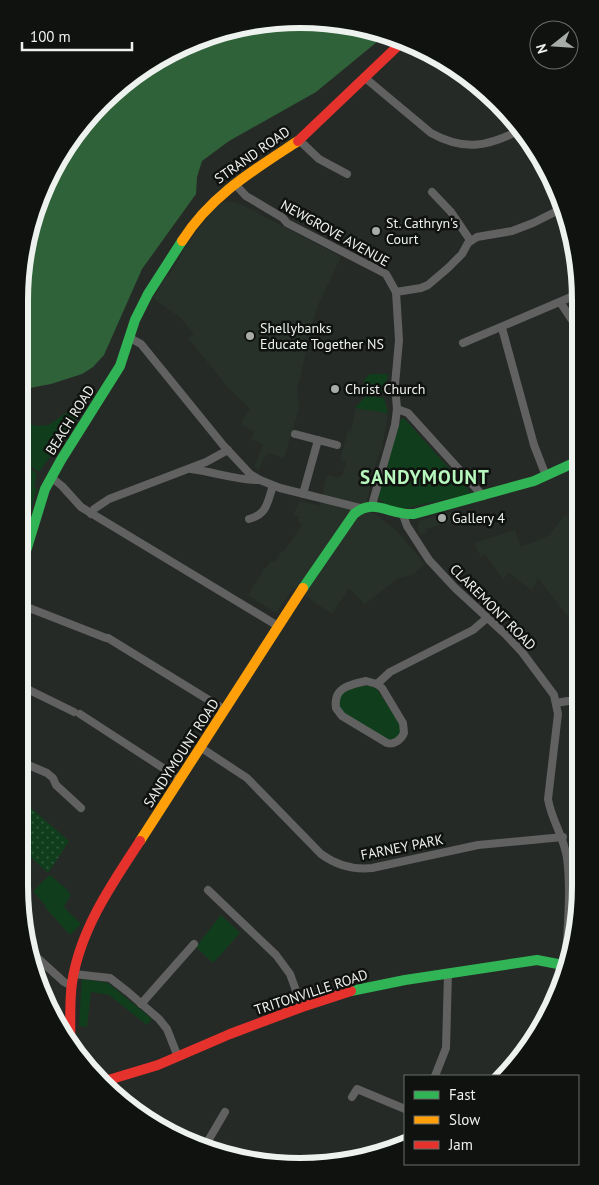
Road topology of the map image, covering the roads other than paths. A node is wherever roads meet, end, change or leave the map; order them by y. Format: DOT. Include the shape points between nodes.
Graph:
graph roads {
  1 [pos="398,46"];
  2 [pos="364,77"];
  3 [pos="514,133"];
  4 [pos="299,140"];
  5 [pos="347,174"];
  6 [pos="235,184"];
  7 [pos="432,192"];
  8 [pos="557,211"];
  9 [pos="470,240"];
  10 [pos="396,292"];
  11 [pos="572,297"];
  12 [pos="560,302"];
  13 [pos="572,320"];
  14 [pos="502,328"];
  15 [pos="130,338"];
  16 [pos="464,343"];
  17 [pos="397,409"];
  18 [pos="295,434"];
  19 [pos="318,440"];
  20 [pos="338,445"];
  21 [pos="228,450"];
  22 [pos="572,464"];
  23 [pos="188,469"];
  24 [pos="546,476"];
  25 [pos="52,478"];
  26 [pos="260,480"];
  27 [pos="273,486"];
  28 [pos="303,494"];
  29 [pos="483,496"];
  30 [pos="372,505"];
  31 [pos="360,508"];
  32 [pos="92,514"];
  33 [pos="403,515"];
  34 [pos="249,519"];
  35 [pos="28,544"];
  36 [pos="28,607"];
  37 [pos="487,618"];
  38 [pos="278,626"];
  39 [pos="378,684"];
  40 [pos="28,689"];
  41 [pos="572,701"];
  42 [pos="556,703"];
  43 [pos="225,710"];
  44 [pos="200,747"];
  45 [pos="28,765"];
  46 [pos="180,779"];
  47 [pos="81,808"];
  48 [pos="563,837"];
  49 [pos="208,890"];
  50 [pos="566,936"];
  51 [pos="194,944"];
  52 [pos="38,958"];
  53 [pos="560,964"];
  54 [pos="448,973"];
  55 [pos="74,974"];
  56 [pos="72,986"];
  57 [pos="141,1004"];
  58 [pos="302,1007"];
  59 [pos="65,1022"];
  60 [pos="71,1023"];
  61 [pos="71,1033"];
  62 [pos="178,1057"];
  63 [pos="435,1075"];
  64 [pos="109,1080"];
  65 [pos="352,1097"];
  66 [pos="404,1109"];
  67 [pos="225,1112"];
  68 [pos="207,1141"];
  1 -- 2 [label="street, STRAND ROAD"];
  2 -- 3 [label="street" via="442,139 474,146"];
  2 -- 4 [label="street, STRAND ROAD"];
  4 -- 5 [label="street" via="319,159"];
  4 -- 6 [label="street, STRAND ROAD"];
  6 -- 10 [label="street, NEWGROVE AVENUE" via="246,196 287,223 386,274"];
  6 -- 15 [label="street, STRAND ROAD" via="214,200 171,255 145,298"];
  7 -- 9 [label="street"];
  8 -- 9 [label="street" via="512,231"];
  9 -- 10 [label="street" via="456,260 428,285"];
  10 -- 17 [label="street, NEWGROVE AVENUE" via="399,318 395,385"];
  11 -- 12 [label="street"];
  12 -- 13 [label="street"];
  12 -- 14 [label="street"];
  14 -- 16 [label="street"];
  14 -- 24 [label="street" via="534,445"];
  15 -- 21 [label="street" via="141,344"];
  15 -- 25 [label="street, BEACH ROAD" via="120,366"];
  17 -- 29 [label="street" via="408,413"];
  17 -- 30 [label="street, NEWGROVE AVENUE"];
  18 -- 19 [label="street"];
  19 -- 20 [label="street"];
  19 -- 28 [label="street"];
  21 -- 23 [label="street"];
  21 -- 26 [label="street"];
  22 -- 24 [label="street"];
  23 -- 26 [label="street"];
  23 -- 32 [label="street" via="109,499"];
  24 -- 29 [label="street"];
  25 -- 32 [label="street"];
  25 -- 35 [label="street, BEACH ROAD" via="42,498"];
  26 -- 27 [label="street"];
  27 -- 28 [label="street"];
  27 -- 34 [label="street" via="264,513"];
  28 -- 31 [label="street"];
  29 -- 33 [label="street"];
  30 -- 31 [label="street"];
  30 -- 33 [label="street"];
  31 -- 38 [label="street, SANDYMOUNT ROAD"];
  32 -- 38 [label="street"];
  33 -- 37 [label="street, CLAREMONT ROAD" via="428,560"];
  36 -- 43 [label="street" via="107,638"];
  37 -- 39 [label="street" via="473,630 390,672"];
  37 -- 42 [label="street, CLAREMONT ROAD" via="522,652"];
  38 -- 43 [label="street, SANDYMOUNT ROAD"];
  39 -- 39 [label="street" via="366,682 341,689 337,693 336,708 386,743 392,743 403,736 404,726"];
  40 -- 46 [label="street" via="77,713"];
  41 -- 42 [label="street"];
  42 -- 48 [label="street, CLAREMONT ROAD" via="558,714 548,799"];
  43 -- 44 [label="street, SANDYMOUNT ROAD"];
  44 -- 46 [label="street, SANDYMOUNT ROAD"];
  44 -- 48 [label="street, FARNEY PARK" via="247,778 321,854 332,862 351,867 382,866 478,845"];
  45 -- 47 [label="street" via="47,773"];
  46 -- 55 [label="street, SANDYMOUNT ROAD" via="101,901"];
  48 -- 50 [label="street, CLAREMONT ROAD" via="568,874"];
  49 -- 58 [label="street" via="276,955 290,974"];
  51 -- 57 [label="street"];
  52 -- 56 [label="street"];
  53 -- 54 [label="street, TRITONVILLE ROAD" via="537,960"];
  54 -- 58 [label="street, TRITONVILLE ROAD" via="376,985"];
  54 -- 63 [label="street" via="446,1048"];
  55 -- 56 [label="street, SANDYMOUNT ROAD"];
  55 -- 57 [label="street" via="110,978"];
  56 -- 60 [label="street, SANDYMOUNT ROAD"];
  57 -- 62 [label="street" via="167,1029"];
  58 -- 62 [label="street, TRITONVILLE ROAD"];
  59 -- 60 [label="street"];
  60 -- 61 [label="street, SANDYMOUNT ROAD"];
  62 -- 64 [label="street, TRITONVILLE ROAD"];
  65 -- 66 [label="street" via="357,1089"];
  67 -- 68 [label="street"];
}
